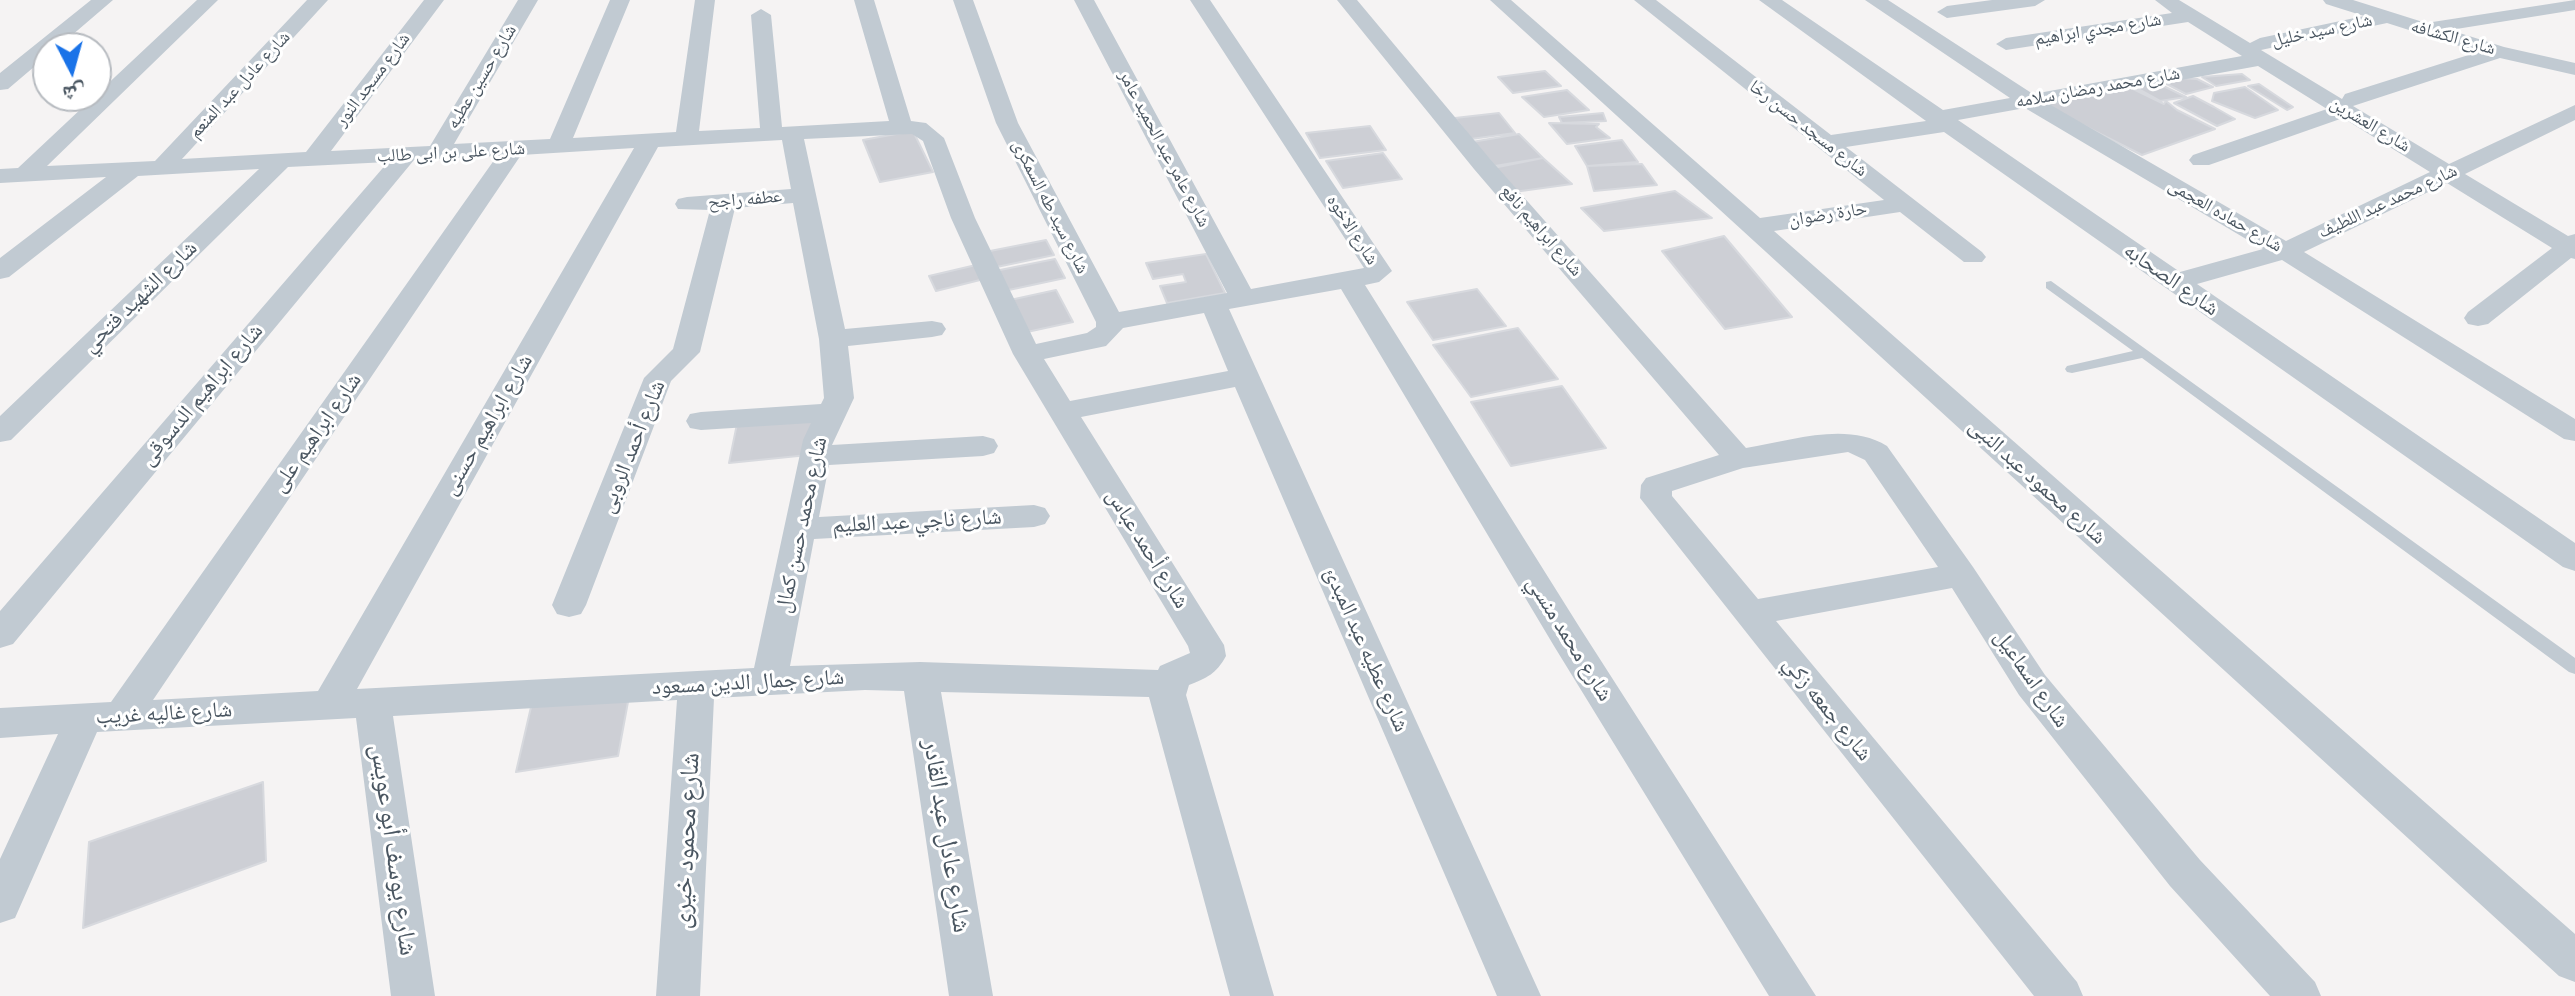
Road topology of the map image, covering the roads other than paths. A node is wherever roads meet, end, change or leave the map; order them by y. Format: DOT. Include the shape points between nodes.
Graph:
graph roads {
  1 [pos="103,0"];
  2 [pos="208,0"];
  3 [pos="318,0"];
  4 [pos="434,0"];
  5 [pos="528,0"];
  6 [pos="620,0"];
  7 [pos="705,0"];
  8 [pos="864,0"];
  9 [pos="963,0"];
  10 [pos="1084,0"];
  11 [pos="1200,0"];
  12 [pos="1347,0"];
  13 [pos="1500,0"];
  14 [pos="1644,0"];
  15 [pos="1769,0"];
  16 [pos="1875,0"];
  17 [pos="2035,0"];
  18 [pos="2165,0"];
  19 [pos="2333,0"];
  20 [pos="2575,4"];
  21 [pos="2190,8"];
  22 [pos="1947,12"];
  23 [pos="761,15"];
  24 [pos="2384,18"];
  25 [pos="2422,29"];
  26 [pos="2006,44"];
  27 [pos="2575,47"];
  28 [pos="2260,51"];
  29 [pos="2499,52"];
  30 [pos="2532,59"];
  31 [pos="2575,69"];
  32 [pos="0,84"];
  33 [pos="2029,101"];
  34 [pos="2349,105"];
  35 [pos="2575,112"];
  36 [pos="1940,121"];
  37 [pos="902,127"];
  38 [pos="782,136"];
  39 [pos="686,141"];
  40 [pos="649,143"];
  41 [pos="1826,143"];
  42 [pos="558,147"];
  43 [pos="513,150"];
  44 [pos="437,154"];
  45 [pos="406,155"];
  46 [pos="312,160"];
  47 [pos="2201,160"];
  48 [pos="280,162"];
  49 [pos="161,168"];
  50 [pos="130,170"];
  51 [pos="2456,170"];
  52 [pos="12,175"];
  53 [pos="803,195"];
  54 [pos="724,201"];
  55 [pos="687,204"];
  56 [pos="1904,204"];
  57 [pos="1751,227"];
  58 [pos="2573,243"];
  59 [pos="2285,251"];
  60 [pos="1973,257"];
  61 [pos="0,271"];
  62 [pos="1349,280"];
  63 [pos="2174,282"];
  64 [pos="2051,285"];
  65 [pos="1228,301"];
  66 [pos="2478,318"];
  67 [pos="1110,322"];
  68 [pos="932,329"];
  69 [pos="833,339"];
  70 [pos="2145,353"];
  71 [pos="1027,354"];
  72 [pos="2072,369"];
  73 [pos="1246,376"];
  74 [pos="1063,411"];
  75 [pos="831,413"];
  76 [pos="701,421"];
  77 [pos="2575,432"];
  78 [pos="0,433"];
  79 [pos="983,446"];
  80 [pos="815,456"];
  81 [pos="1739,459"];
  82 [pos="1034,516"];
  83 [pos="799,529"];
  84 [pos="2575,559"];
  85 [pos="1961,575"];
  86 [pos="569,605"];
  87 [pos="1749,613"];
  88 [pos="0,635"];
  89 [pos="2575,667"];
  90 [pos="920,676"];
  91 [pos="769,682"];
  92 [pos="1168,684"];
  93 [pos="696,686"];
  94 [pos="373,705"];
  95 [pos="328,707"];
  96 [pos="103,717"];
  97 [pos="0,723"];
  98 [pos="0,905"];
  99 [pos="2575,962"];
  100 [pos="413,996"];
  101 [pos="678,996"];
  102 [pos="971,996"];
  103 [pos="1252,996"];
  104 [pos="1519,996"];
  105 [pos="1794,996"];
  106 [pos="2061,996"];
  107 [pos="2299,996"];
  1 -- 32 [label="street"];
  2 -- 52 [label="street"];
  3 -- 49 [label="street, شارع عادل عبد المنعم"];
  4 -- 46 [label="street, شارع مسجد النور"];
  5 -- 44 [label="street, شارع حسين عطيه"];
  6 -- 42 [label="street"];
  7 -- 39 [label="street"];
  8 -- 37 [label="street"];
  9 -- 67 [label="street, شارع سيد طه السمكرى" via="1002,111"];
  10 -- 65 [label="street, شارع عامر عبد الحميد عامر"];
  11 -- 62 [label="street, شارع الاخوه" via="1378,267 1376,274"];
  12 -- 81 [label="street, شارع ابراهيم نافع"];
  13 -- 57 [label="street, شارع محمود عبد النبى"];
  14 -- 41 [label="street, شارع مسجد حسن رخا"];
  15 -- 36 [label="street, شارع الصحابه"];
  16 -- 33 [label="street, شارع حماده العجمى"];
  17 -- 22 [label="street"];
  18 -- 21 [label="street, شارع العشرين"];
  19 -- 24 [label="street, شارع الكشافه"];
  20 -- 25 [label="street"];
  21 -- 26 [label="street, شارع مجدي ابراهيم"];
  21 -- 28 [label="street, شارع العشرين"];
  23 -- 38 [label="street, شارع محمد حسن كمال"];
  24 -- 25 [label="street, شارع الكشافه"];
  24 -- 28 [label="street, شارع سيد خليل"];
  25 -- 29 [label="street, شارع الكشافه"];
  27 -- 30 [label="street"];
  28 -- 33 [label="street, شارع محمد رمضان سلامه"];
  28 -- 34 [label="street, شارع العشرين"];
  29 -- 30 [label="street, شارع الكشافه"];
  29 -- 34 [label="street"];
  30 -- 31 [label="street, شارع الكشافه"];
  33 -- 36 [label="street, شارع محمد رمضان سلامه"];
  33 -- 59 [label="street, شارع حماده العجمى"];
  34 -- 47 [label="street"];
  34 -- 51 [label="street, شارع العشرين"];
  35 -- 51 [label="street, شارع محمد عبد اللطيف"];
  36 -- 41 [label="street, شارع محمد رمضان سلامه"];
  36 -- 63 [label="street, شارع الصحابه"];
  37 -- 38 [label="street, شارع على بن ابى طالب"];
  37 -- 71 [label="street, شارع أحمد عباس" via="918,128 933,138 963,218"];
  38 -- 39 [label="street, شارع على بن ابى طالب"];
  38 -- 53 [label="street, شارع محمد حسن كمال"];
  39 -- 40 [label="street, شارع على بن ابى طالب"];
  40 -- 42 [label="street, شارع على بن ابى طالب"];
  40 -- 95 [label="street, شارع ابراهيم حسنى"];
  41 -- 56 [label="street, شارع مسجد حسن رخا"];
  42 -- 43 [label="street, شارع على بن ابى طالب"];
  43 -- 44 [label="street, شارع على بن ابى طالب"];
  43 -- 96 [label="street, شارع ابراهيم على"];
  44 -- 45 [label="street, شارع على بن ابى طالب"];
  45 -- 46 [label="street, شارع على بن ابى طالب"];
  45 -- 88 [label="street, شارع ابراهيم الدسوقى"];
  46 -- 48 [label="street, شارع على بن ابى طالب"];
  48 -- 49 [label="street, شارع على بن ابى طالب"];
  48 -- 78 [label="street, شارع الشهيد فتحي"];
  49 -- 50 [label="street, شارع على بن ابى طالب"];
  50 -- 52 [label="street, شارع على بن ابى طالب"];
  50 -- 61 [label="street"];
  51 -- 58 [label="street, شارع العشرين"];
  51 -- 59 [label="street, شارع محمد عبد اللطيف"];
  53 -- 54 [label="street, عطفه راجح"];
  53 -- 69 [label="street, شارع محمد حسن كمال"];
  54 -- 55 [label="street, عطفه راجح"];
  54 -- 86 [label="street, شارع أحمد الروبى" via="686,352 658,378"];
  56 -- 57 [label="street, حارة رضوان"];
  56 -- 60 [label="street, شارع مسجد حسن رخا"];
  57 -- 99 [label="street, شارع محمود عبد النبى"];
  58 -- 66 [label="street"];
  59 -- 63 [label="street, شارع محمد عبد اللطيف"];
  59 -- 77 [label="street, شارع حماده العجمى"];
  62 -- 65 [label="street, شارع الاخوه"];
  62 -- 105 [label="street, شارع محمد منسي"];
  63 -- 84 [label="street, شارع الصحابه"];
  64 -- 70 [label="lane"];
  65 -- 67 [label="street, شارع الاخوه"];
  65 -- 73 [label="street, شارع عطيه عبد المبدئ"];
  67 -- 71 [label="street" via="1109,330 1096,340"];
  68 -- 69 [label="street"];
  69 -- 75 [label="street, شارع محمد حسن كمال" via="839,398"];
  70 -- 72 [label="lane"];
  70 -- 89 [label="lane"];
  71 -- 74 [label="street, شارع أحمد عباس"];
  73 -- 74 [label="street"];
  73 -- 104 [label="street, شارع عطيه عبد المبدئ"];
  74 -- 92 [label="street, شارع أحمد عباس" via="1206,645 1208,656 1199,667 1173,676"];
  75 -- 76 [label="street"];
  75 -- 80 [label="street, شارع محمد حسن كمال"];
  79 -- 80 [label="street"];
  80 -- 83 [label="street, شارع محمد حسن كمال"];
  81 -- 85 [label="street, شارع اسماعيل" via="1848,442 1863,445 1876,453"];
  81 -- 87 [label="street, شارع جمعه زكي" via="1663,481 1654,492"];
  82 -- 83 [label="street, شارع ناجي عبد العليم"];
  83 -- 91 [label="street, شارع محمد حسن كمال"];
  85 -- 87 [label="street"];
  85 -- 107 [label="street, شارع اسماعيل" via="2032,685 2101,774"];
  87 -- 106 [label="street, شارع جمعه زكي"];
  90 -- 91 [label="street, شارع جمال الدين مسعود"];
  90 -- 92 [label="street, شارع جمال الدين مسعود"];
  90 -- 102 [label="street, شارع عادل عبد القادر"];
  91 -- 93 [label="street, شارع جمال الدين مسعود"];
  92 -- 103 [label="street" via="1170,707"];
  93 -- 94 [label="street, شارع جمال الدين مسعود"];
  93 -- 101 [label="street, شارع محمود خيرى"];
  94 -- 95 [label="street, شارع جمال الدين مسعود"];
  94 -- 100 [label="street, شارع يوسف أبو عويس"];
  95 -- 96 [label="street, شارع غاليه غريب"];
  96 -- 97 [label="street, شارع غاليه غريب"];
  96 -- 98 [label="street, شارع ابراهيم على"];
}
